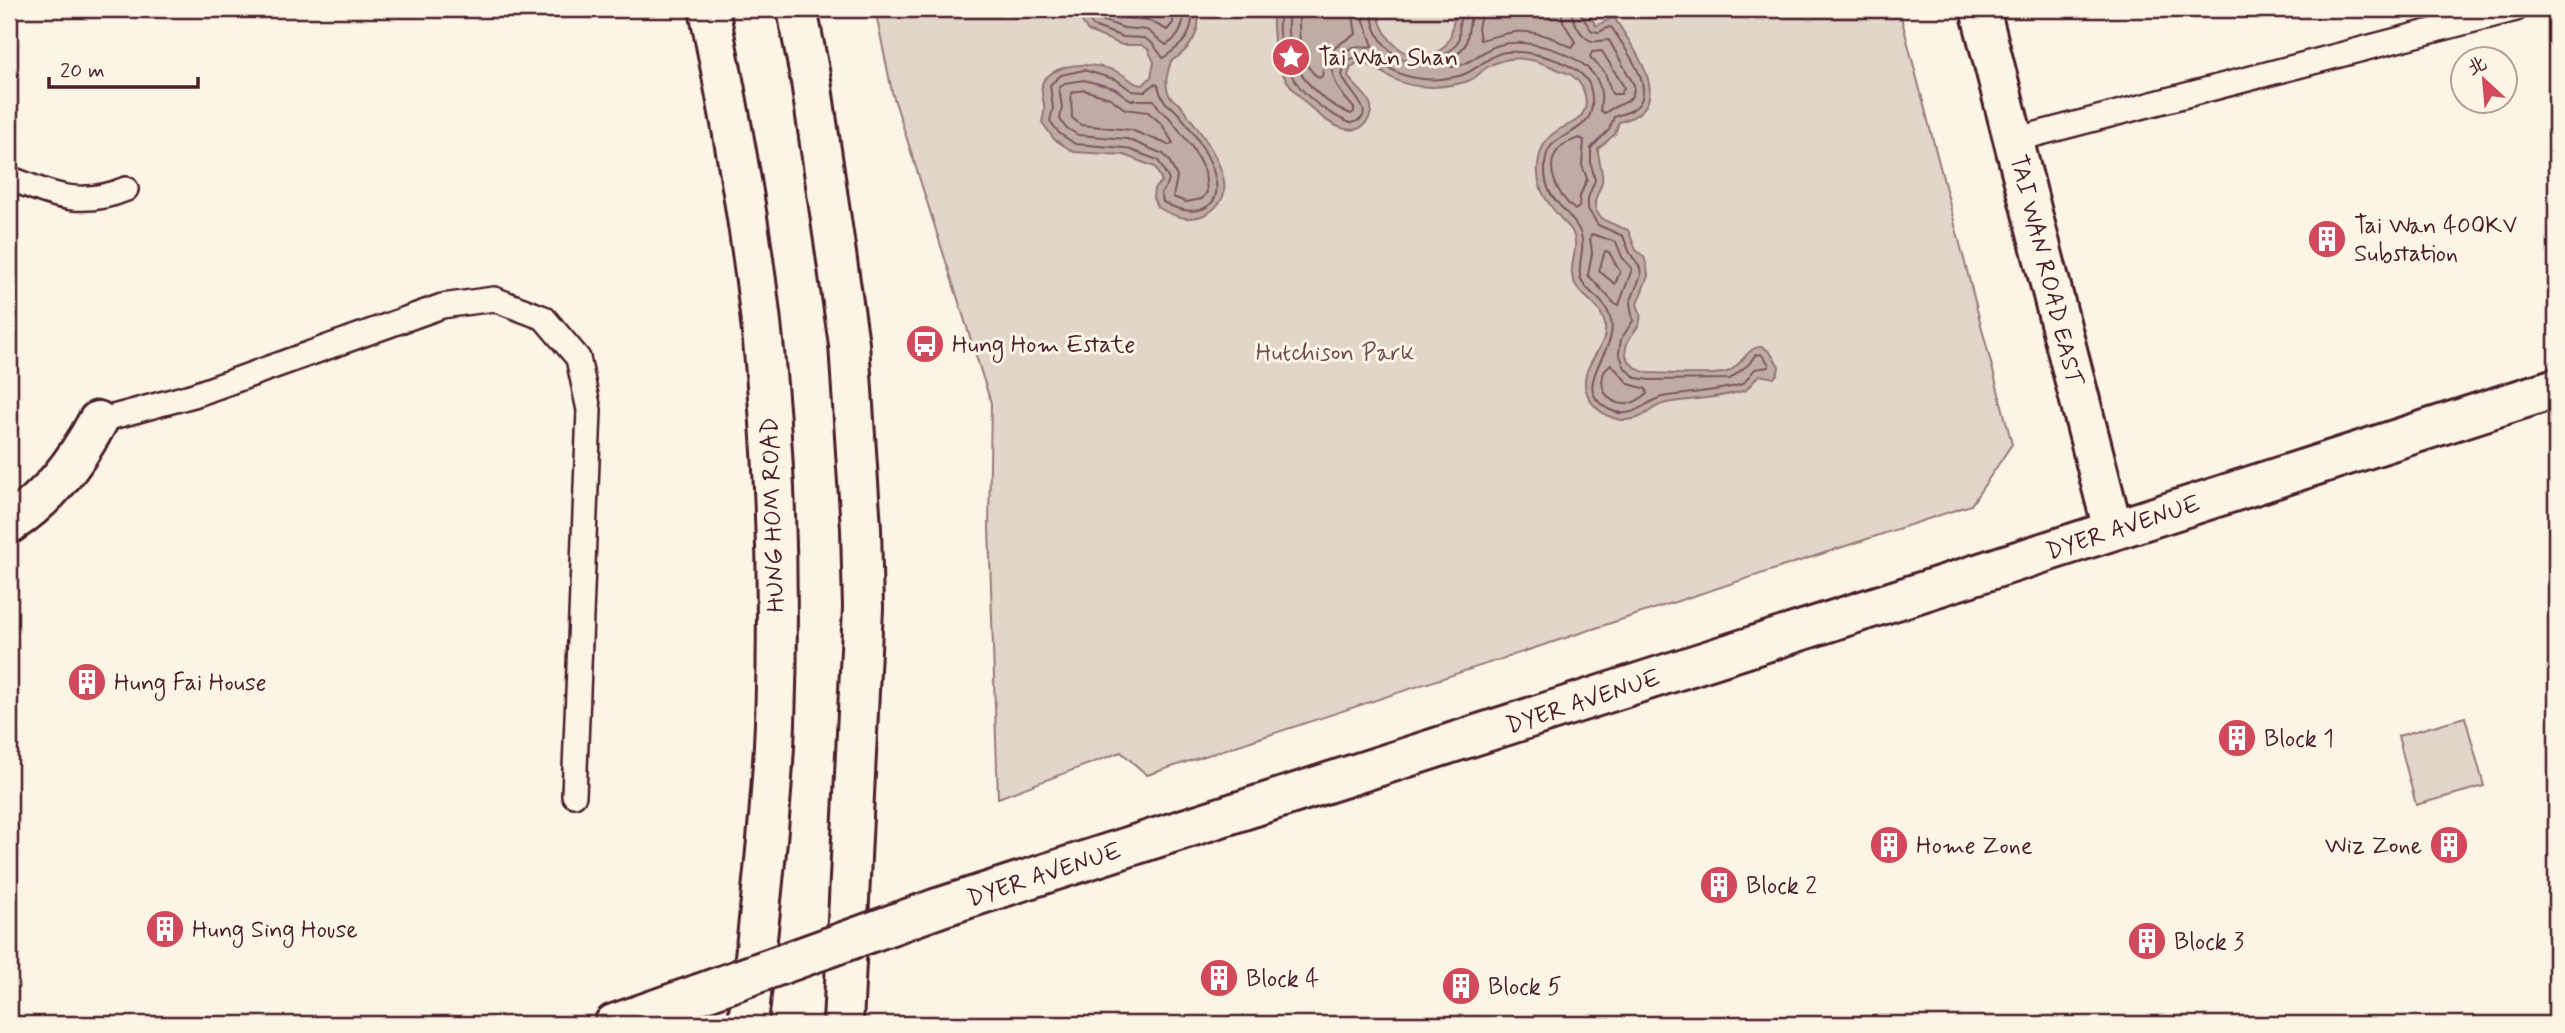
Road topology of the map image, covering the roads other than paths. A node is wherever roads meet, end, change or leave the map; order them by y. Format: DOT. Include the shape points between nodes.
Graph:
graph roads {
  1 [pos="709,9"];
  2 [pos="797,9"];
  3 [pos="1980,9"];
  4 [pos="2516,9"];
  5 [pos="2014,140"];
  6 [pos="9,178"];
  7 [pos="126,188"];
  8 [pos="2556,388"];
  9 [pos="98,421"];
  10 [pos="9,524"];
  11 [pos="2113,530"];
  12 [pos="574,795"];
  13 [pos="614,1024"];
  14 [pos="748,1024"];
  15 [pos="843,1024"];
  1 -- 14 [label="street, HUNG HOM ROAD" via="751,252 773,475 775,722"];
  2 -- 15 [label="street" via="849,344 861,528 863,608"];
  3 -- 5 [label="street, TAI WAN ROAD EAST"];
  4 -- 5 [label="lane"];
  5 -- 11 [label="street, TAI WAN ROAD EAST"];
  6 -- 7 [label="lane" via="70,199 89,200"];
  8 -- 11 [label="street, DYER AVENUE"];
  9 -- 10 [label="street" via="54,488"];
  9 -- 12 [label="lane" via="194,395 442,306 494,299 544,318 578,358 589,410"];
  11 -- 13 [label="street, DYER AVENUE, bridge" via="938,908"];
}
